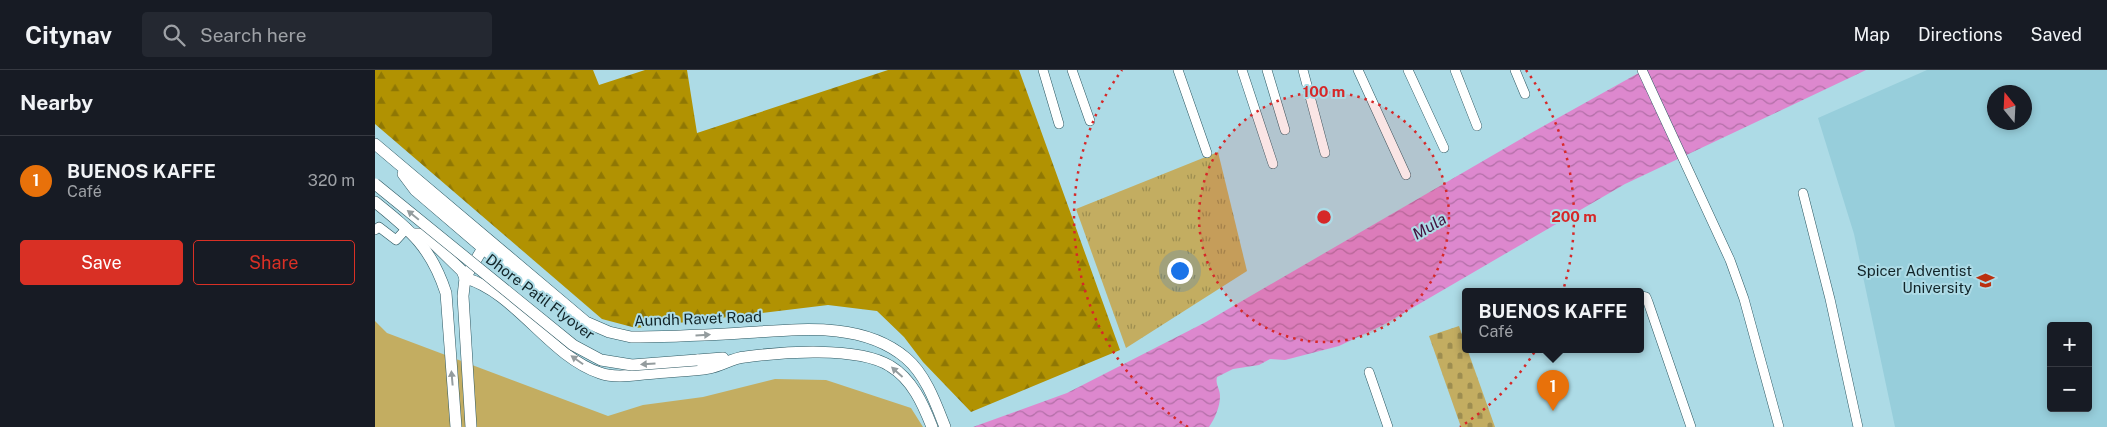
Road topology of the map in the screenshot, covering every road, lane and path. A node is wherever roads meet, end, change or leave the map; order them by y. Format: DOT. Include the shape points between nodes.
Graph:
graph roads {
  1 [pos="1043,70"];
  2 [pos="1072,70"];
  3 [pos="1178,70"];
  4 [pos="1242,70"];
  5 [pos="1267,70"];
  6 [pos="1303,70"];
  7 [pos="1358,70"];
  8 [pos="1408,70"];
  9 [pos="1455,70"];
  10 [pos="1515,70"];
  11 [pos="1642,70"];
  12 [pos="1525,94"];
  13 [pos="1090,121"];
  14 [pos="1059,124"];
  15 [pos="1477,126"];
  16 [pos="1285,130"];
  17 [pos="375,144"];
  18 [pos="1443,148"];
  19 [pos="1207,153"];
  20 [pos="1325,153"];
  21 [pos="390,156"];
  22 [pos="1273,164"];
  23 [pos="1406,175"];
  24 [pos="375,184"];
  25 [pos="1803,193"];
  26 [pos="375,202"];
  27 [pos="375,230"];
  28 [pos="411,231"];
  29 [pos="483,248"];
  30 [pos="465,278"];
  31 [pos="546,290"];
  32 [pos="1644,297"];
  33 [pos="743,357"];
  34 [pos="1369,372"];
  35 [pos="456,427"];
  36 [pos="471,427"];
  37 [pos="932,427"];
  38 [pos="945,427"];
  39 [pos="1388,427"];
  40 [pos="1691,427"];
  41 [pos="1779,427"];
  42 [pos="1858,427"];
  1 -- 14 [label="street"];
  2 -- 13 [label="street"];
  3 -- 19 [label="street"];
  4 -- 22 [label="street"];
  5 -- 16 [label="street"];
  6 -- 20 [label="street"];
  7 -- 23 [label="street"];
  8 -- 18 [label="street"];
  9 -- 15 [label="street"];
  10 -- 12 [label="street"];
  11 -- 41 [label="street" via="1721,236 1739,283"];
  17 -- 21 [label="main road, Aundh Ravet Road"];
  21 -- 29 [label="main road" via="415,190"];
  21 -- 31 [label="main road, Aundh Ravet Road"];
  33 -- 24 [label="main road, Dhore Patil Flyover, one-way, bridge" via="632,365 601,360 573,344"];
  25 -- 42 [label="street"];
  26 -- 28 [label="main road"];
  27 -- 28 [label="street" via="379,227 396,240"];
  28 -- 30 [label="main road" via="424,234 462,271"];
  35 -- 28 [label="main road, one-way" via="445,293 433,259"];
  29 -- 30 [label="main road"];
  29 -- 31 [label="main road" via="519,279"];
  33 -- 30 [label="main road, one-way" via="709,368 623,376 600,374 581,364 501,298 474,280"];
  30 -- 36 [label="main road" via="463,296"];
  31 -- 38 [label="main road, Aundh Ravet Road, one-way" via="587,322 631,337 809,329 865,336 907,359 922,377"];
  32 -- 40 [label="street"];
  37 -- 33 [label="main road, one-way" via="912,386 890,366 867,357 807,352"];
  34 -- 39 [label="street"];
}
